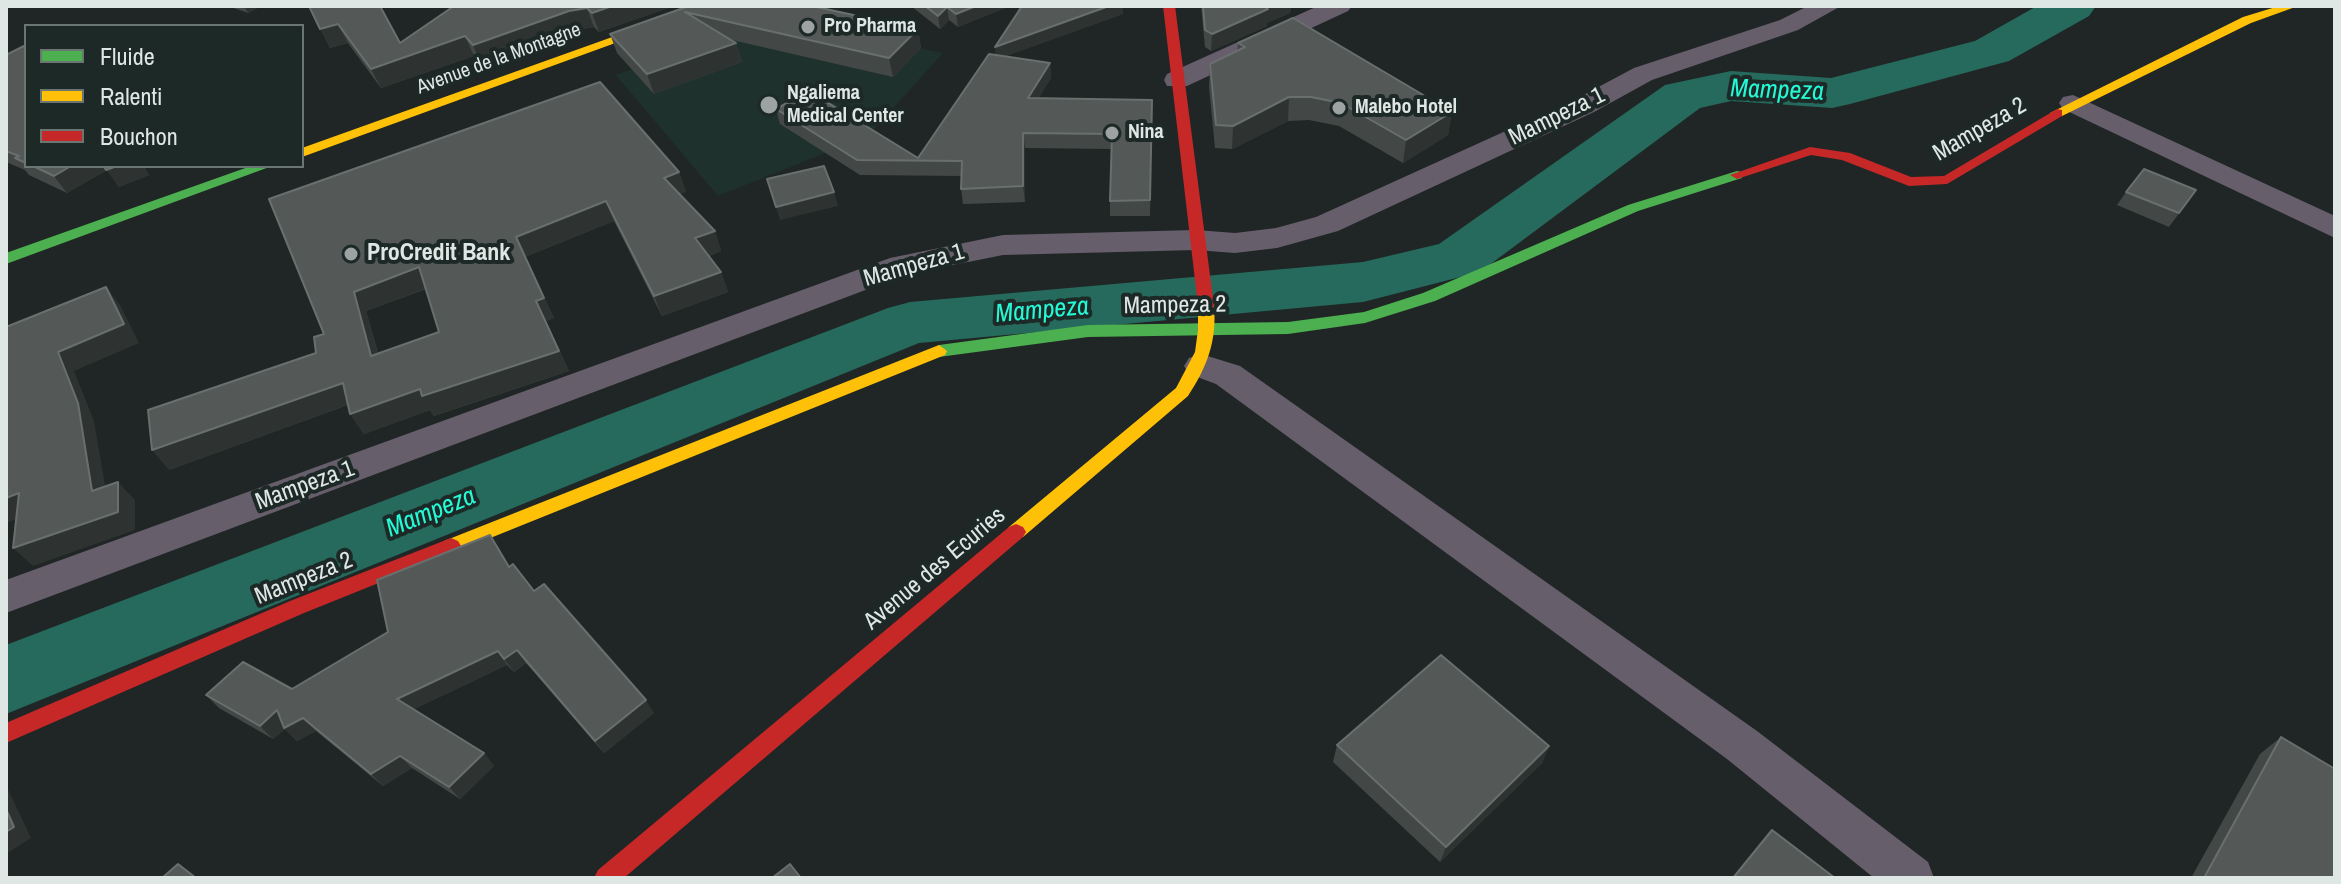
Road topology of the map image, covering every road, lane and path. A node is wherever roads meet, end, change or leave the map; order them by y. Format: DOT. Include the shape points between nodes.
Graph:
graph roads {
  1 [pos="711,6"];
  2 [pos="1169,6"];
  3 [pos="1339,6"];
  4 [pos="1828,6"];
  5 [pos="2292,6"];
  6 [pos="1177,80"];
  7 [pos="2073,103"];
  8 [pos="304,152"];
  9 [pos="259,168"];
  10 [pos="2330,221"];
  11 [pos="1197,247"];
  12 [pos="11,253"];
  13 [pos="1205,347"];
  14 [pos="6,597"];
  15 [pos="6,733"];
  16 [pos="606,878"];
  17 [pos="1911,878"];
  1 -- 8 [label="street, Avenue de la Montagne"];
  2 -- 6 [label="street"];
  3 -- 6 [label="street"];
  4 -- 11 [label="street, Mampeza 1" via="1789,25 1643,74 1327,224 1277,238"];
  5 -- 7 [label="street, Mampeza 2" via="2247,20"];
  6 -- 11 [label="street"];
  7 -- 10 [label="street"];
  7 -- 13 [label="street, Mampeza 2" via="1931,185 1901,183 1821,150 1802,152 1633,208 1429,297 1365,317"];
  9 -- 12 [label="street"];
  11 -- 13 [label="street"];
  11 -- 14 [label="street, Mampeza 1" via="1003,245 901,265"];
  13 -- 15 [label="street, Mampeza 2" via="1088,331 935,352 297,607"];
  13 -- 16 [label="street, Avenue des Ecuries" via="1182,392"];
  13 -- 17 [label="street" via="1228,375 1742,745"];
}
